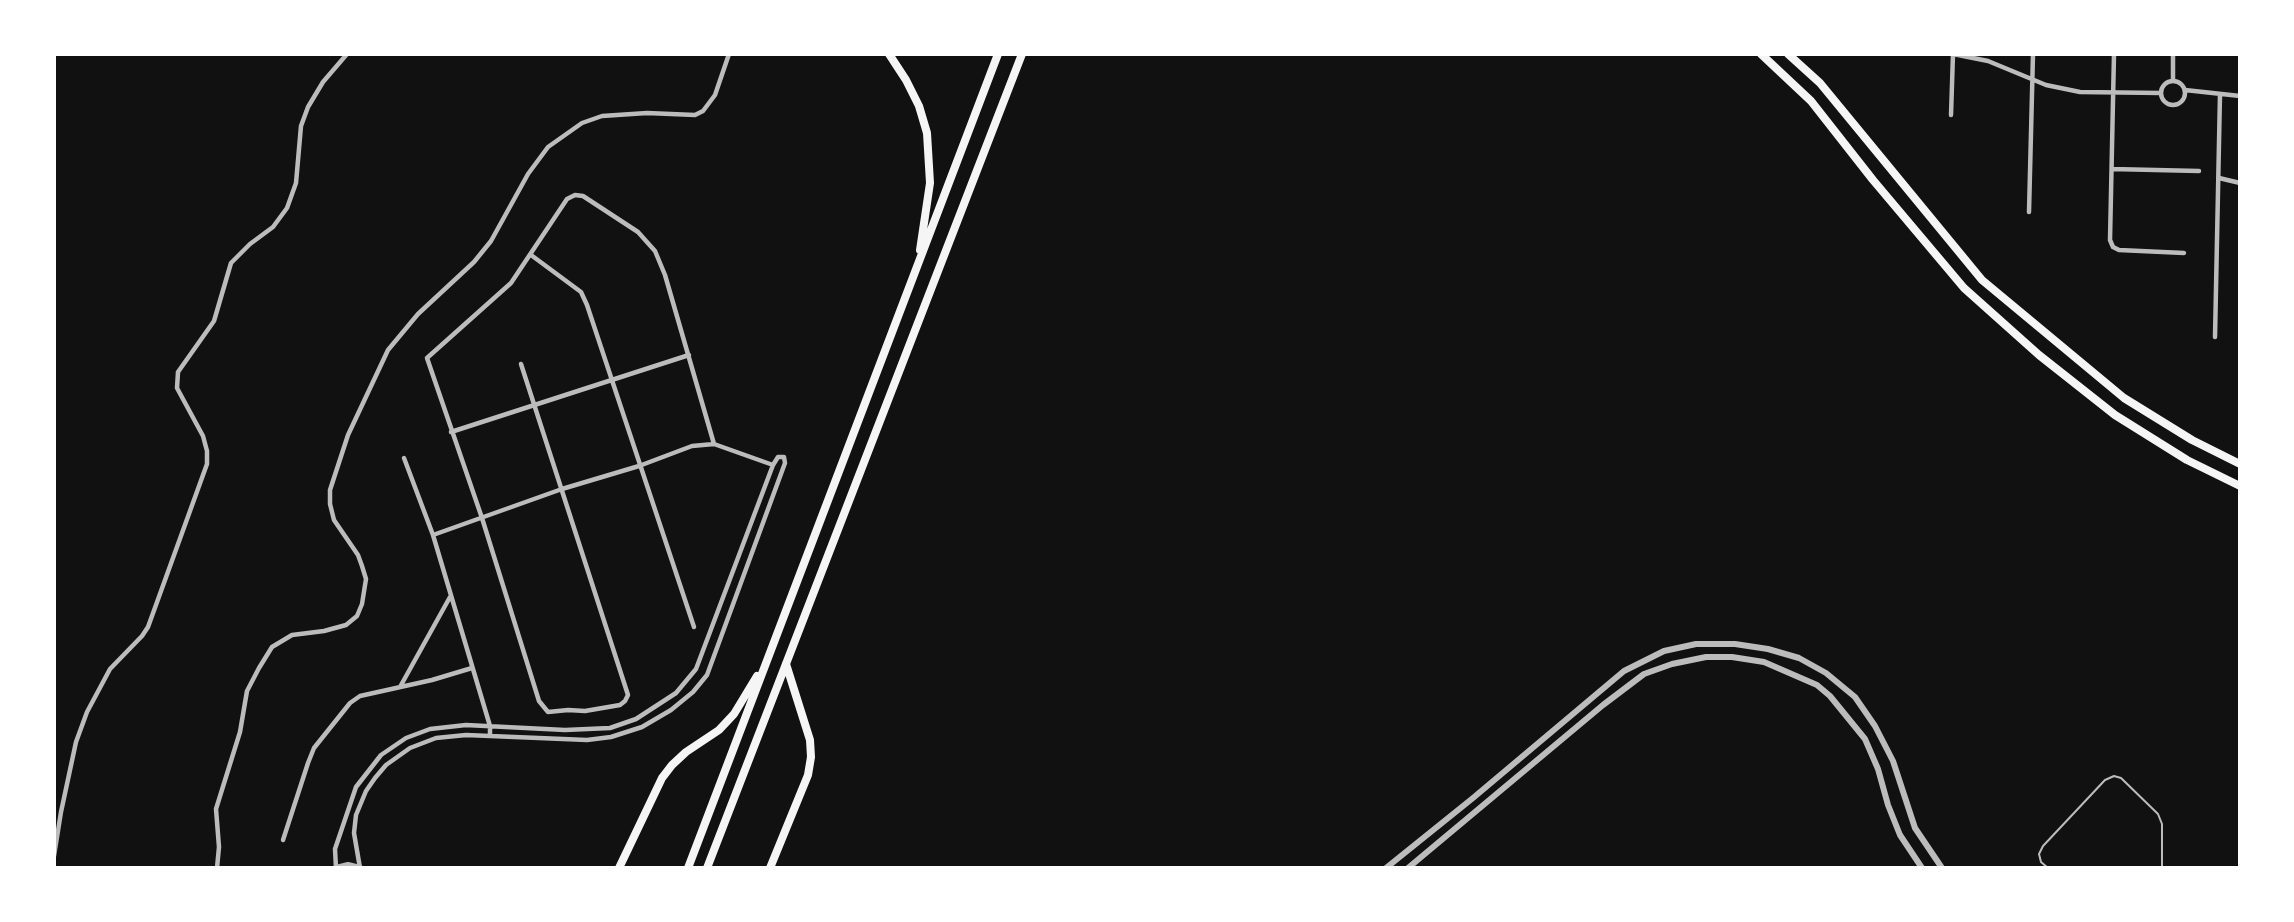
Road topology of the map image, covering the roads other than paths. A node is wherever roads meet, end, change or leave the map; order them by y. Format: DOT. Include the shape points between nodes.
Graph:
graph roads {
  1 [pos="347,54"];
  2 [pos="729,54"];
  3 [pos="889,54"];
  4 [pos="998,54"];
  5 [pos="1022,54"];
  6 [pos="1761,54"];
  7 [pos="1788,54"];
  8 [pos="1953,54"];
  9 [pos="2033,54"];
  10 [pos="2114,54"];
  11 [pos="2174,54"];
  12 [pos="2032,80"];
  13 [pos="2173,81"];
  14 [pos="2185,90"];
  15 [pos="2113,93"];
  16 [pos="2161,93"];
  17 [pos="2220,94"];
  18 [pos="2240,96"];
  19 [pos="1951,115"];
  20 [pos="2112,169"];
  21 [pos="2199,171"];
  22 [pos="2219,178"];
  23 [pos="2240,183"];
  24 [pos="2030,212"];
  25 [pos="2184,253"];
  26 [pos="531,255"];
  27 [pos="917,267"];
  28 [pos="2215,337"];
  29 [pos="689,355"];
  30 [pos="521,364"];
  31 [pos="613,380"];
  32 [pos="535,404"];
  33 [pos="451,432"];
  34 [pos="714,444"];
  35 [pos="404,458"];
  36 [pos="2240,464"];
  37 [pos="773,465"];
  38 [pos="639,466"];
  39 [pos="2240,486"];
  40 [pos="562,489"];
  41 [pos="482,518"];
  42 [pos="433,535"];
  43 [pos="450,597"];
  44 [pos="694,627"];
  45 [pos="765,663"];
  46 [pos="786,664"];
  47 [pos="472,668"];
  48 [pos="400,687"];
  49 [pos="490,726"];
  50 [pos="490,736"];
  51 [pos="283,840"];
  52 [pos="54,856"];
  53 [pos="1916,859"];
  54 [pos="217,868"];
  55 [pos="336,868"];
  56 [pos="360,868"];
  57 [pos="619,868"];
  58 [pos="688,868"];
  59 [pos="707,868"];
  60 [pos="770,868"];
  61 [pos="1386,868"];
  62 [pos="1408,868"];
  63 [pos="1915,868"];
  64 [pos="1922,868"];
  65 [pos="1942,868"];
  66 [pos="2048,868"];
  67 [pos="2162,868"];
  1 -- 52 [label="street" via="308,107 301,126 296,183 287,208 273,227 231,263 214,321 178,372 177,388 203,436 207,464 148,627 110,669 87,712 76,742"];
  2 -- 54 [label="street" via="714,95 703,111 602,116 582,123 548,147 480,255 418,314 388,350 348,435 330,490 334,520 358,555 366,579 362,604 357,616 345,625 292,634 272,647 259,668 247,691 240,732 216,809"];
  3 -- 27 [label="main road" via="919,106 927,133 930,183"];
  4 -- 27 [label="main road"];
  5 -- 46 [label="main road"];
  6 -- 39 [label="main road" via="1811,101 1972,296 2115,415 2187,460"];
  7 -- 36 [label="main road" via="1820,83 1982,280 2124,398"];
  8 -- 12 [label="street" via="1988,61"];
  8 -- 19 [label="street"];
  9 -- 12 [label="street"];
  10 -- 15 [label="street"];
  11 -- 13 [label="street"];
  12 -- 15 [label="street" via="2080,92"];
  12 -- 24 [label="street"];
  13 -- 14 [label="street"];
  13 -- 16 [label="street" via="2163,86"];
  14 -- 16 [label="street" via="2184,98 2174,105 2167,103"];
  14 -- 17 [label="street"];
  15 -- 16 [label="street"];
  15 -- 20 [label="street"];
  17 -- 18 [label="street"];
  17 -- 22 [label="street"];
  20 -- 21 [label="street"];
  20 -- 25 [label="street" via="2113,247"];
  22 -- 23 [label="street"];
  22 -- 28 [label="street"];
  26 -- 29 [label="street" via="567,200 574,195 583,196 638,232 655,251"];
  26 -- 31 [label="street" via="580,292"];
  26 -- 33 [label="street" via="511,284 427,358"];
  27 -- 45 [label="main road"];
  29 -- 31 [label="street"];
  29 -- 34 [label="street"];
  30 -- 32 [label="street"];
  31 -- 32 [label="street"];
  31 -- 38 [label="street"];
  32 -- 33 [label="street"];
  32 -- 40 [label="street"];
  33 -- 41 [label="street"];
  34 -- 37 [label="street"];
  34 -- 38 [label="street" via="692,446"];
  35 -- 42 [label="street"];
  37 -- 49 [label="street" via="696,669 676,693 636,719 610,728"];
  37 -- 50 [label="street" via="778,457 786,460 707,675 693,692 642,727 611,737 587,740"];
  38 -- 40 [label="street"];
  38 -- 44 [label="street"];
  40 -- 41 [label="street"];
  40 -- 41 [label="street" via="626,686 628,695 620,705 585,711 544,709"];
  41 -- 42 [label="street"];
  42 -- 43 [label="street"];
  43 -- 47 [label="street"];
  43 -- 48 [label="street"];
  45 -- 57 [label="main road" via="734,714 719,730 686,752 662,778"];
  45 -- 58 [label="main road"];
  46 -- 59 [label="main road"];
  46 -- 60 [label="main road" via="812,757"];
  47 -- 48 [label="street"];
  47 -- 49 [label="street"];
  48 -- 51 [label="street" via="360,696 323,735 308,763"];
  49 -- 50 [label="street"];
  49 -- 55 [label="street" via="430,729 406,738 381,755 357,787 348,807 335,849"];
  50 -- 56 [label="street" via="436,738 410,748 386,765 366,791 356,815 354,833"];
  53 -- 62 [label="street" via="1900,835 1865,739 1830,696 1817,685 1764,662 1706,657 1644,674"];
  53 -- 63 [label="street"];
  53 -- 64 [label="street"];
  55 -- 56 [label="street"];
  61 -- 65 [label="street" via="1624,671 1664,651 1696,644 1735,644 1799,658 1826,673 1855,697 1893,761 1915,828"];
  66 -- 67 [label="lane" via="2039,855 2043,846 2105,780 2114,776 2121,778 2158,814 2162,824"];
}
